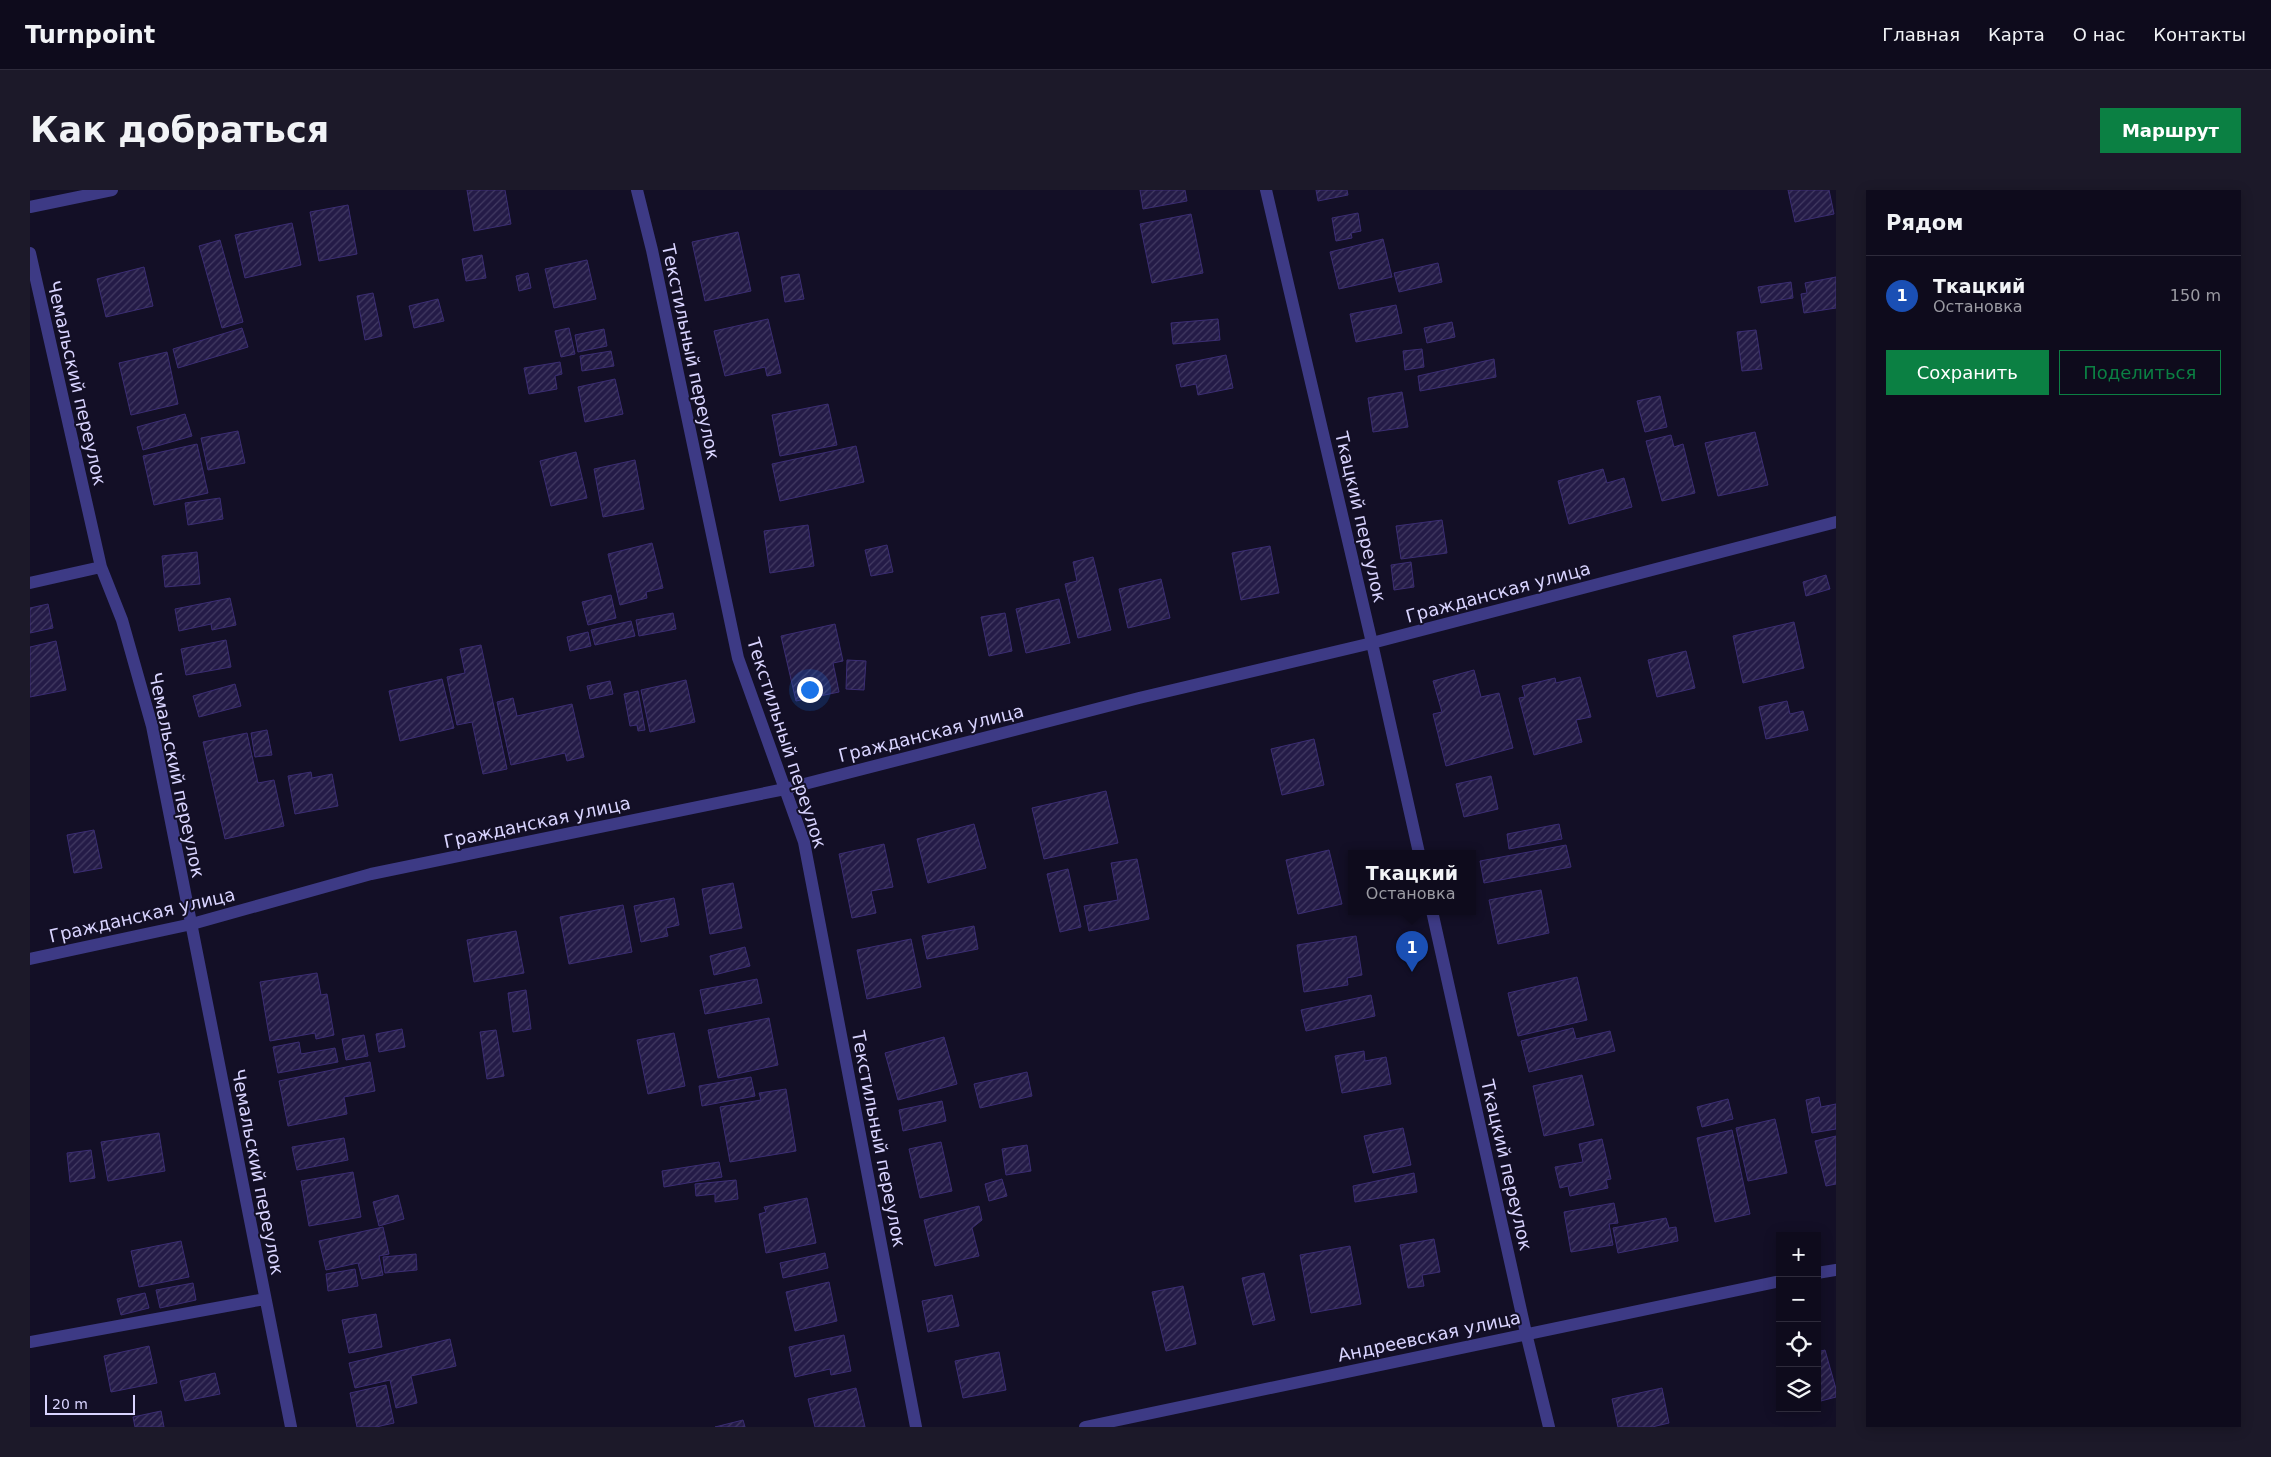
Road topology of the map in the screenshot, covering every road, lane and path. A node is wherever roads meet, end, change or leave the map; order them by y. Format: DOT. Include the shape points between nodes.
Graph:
graph roads {
  1 [pos="112,190"];
  2 [pos="637,190"];
  3 [pos="1266,190"];
  4 [pos="30,207"];
  5 [pos="30,253"];
  6 [pos="1836,522"];
  7 [pos="101,567"];
  8 [pos="30,583"];
  9 [pos="1372,643"];
  10 [pos="785,789"];
  11 [pos="1418,850"];
  12 [pos="1433,915"];
  13 [pos="192,924"];
  14 [pos="30,959"];
  15 [pos="1836,1270"];
  16 [pos="1821,1273"];
  17 [pos="1776,1282"];
  18 [pos="265,1299"];
  19 [pos="1526,1334"];
  20 [pos="30,1342"];
  21 [pos="290,1427"];
  22 [pos="916,1427"];
  23 [pos="1085,1427"];
  24 [pos="1550,1427"];
  1 -- 4 [label="street"];
  2 -- 10 [label="street, Текстильный переулок" via="738,658"];
  3 -- 9 [label="street, Ткацкий переулок"];
  5 -- 7 [label="street, Чемальский переулок"];
  6 -- 9 [label="street, Гражданская улица"];
  7 -- 8 [label="street"];
  7 -- 13 [label="street, Чемальский переулок" via="122,620 152,726"];
  9 -- 10 [label="street, Гражданская улица" via="1139,698"];
  9 -- 11 [label="street, Ткацкий переулок"];
  10 -- 13 [label="street, Гражданская улица" via="371,874"];
  10 -- 22 [label="street, Текстильный переулок" via="804,842"];
  12 -- 19 [label="street, Ткацкий переулок"];
  13 -- 14 [label="street, Гражданская улица"];
  13 -- 18 [label="street, Чемальский переулок"];
  15 -- 16 [label="street"];
  17 -- 19 [label="street, Андреевская улица"];
  18 -- 20 [label="street"];
  18 -- 21 [label="street, Чемальский переулок"];
  19 -- 23 [label="street, Андреевская улица"];
  19 -- 24 [label="street, Ткацкий переулок"];
}
